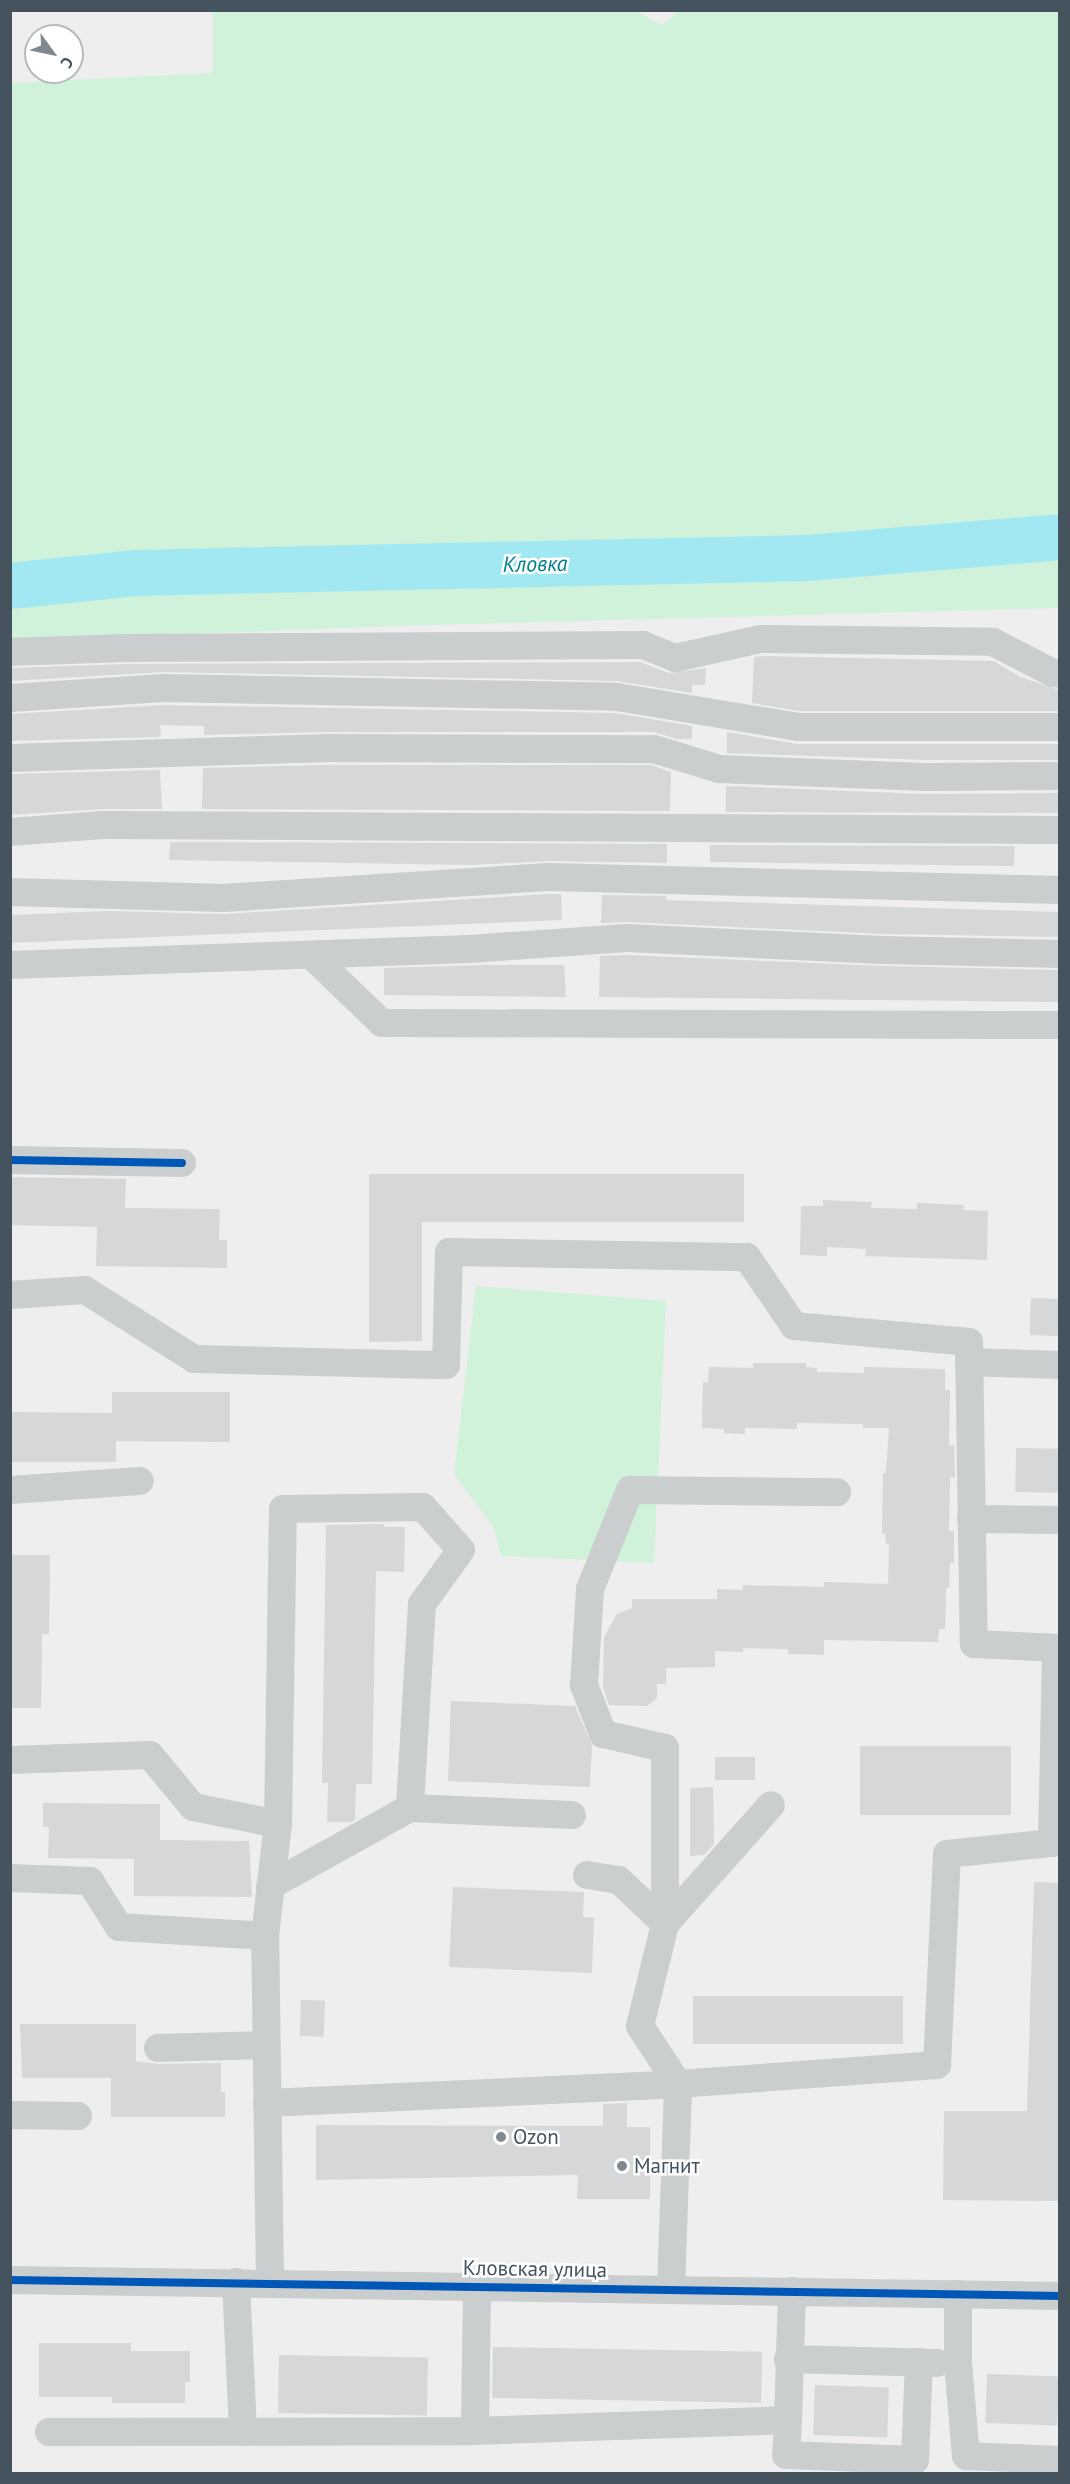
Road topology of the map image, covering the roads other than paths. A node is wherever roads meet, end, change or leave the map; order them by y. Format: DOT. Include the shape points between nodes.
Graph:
graph roads {
  1 [pos="10,652"];
  2 [pos="1059,674"];
  3 [pos="10,698"];
  4 [pos="1059,727"];
  5 [pos="10,759"];
  6 [pos="1059,776"];
  7 [pos="1059,830"];
  8 [pos="10,832"];
  9 [pos="1059,890"];
  10 [pos="10,892"];
  11 [pos="1059,954"];
  12 [pos="311,955"];
  13 [pos="10,965"];
  14 [pos="1059,1024"];
  15 [pos="10,1160"];
  16 [pos="182,1163"];
  17 [pos="10,1295"];
  18 [pos="969,1362"];
  19 [pos="1059,1365"];
  20 [pos="140,1481"];
  21 [pos="10,1490"];
  22 [pos="837,1492"];
  23 [pos="971,1519"];
  24 [pos="1059,1520"];
  25 [pos="1058,1648"];
  26 [pos="10,1760"];
  27 [pos="771,1805"];
  28 [pos="410,1808"];
  29 [pos="572,1815"];
  30 [pos="278,1824"];
  31 [pos="587,1875"];
  32 [pos="10,1878"];
  33 [pos="270,1886"];
  34 [pos="665,1924"];
  35 [pos="265,1936"];
  36 [pos="266,2045"];
  37 [pos="158,2048"];
  38 [pos="678,2084"];
  39 [pos="267,2103"];
  40 [pos="10,2115"];
  41 [pos="78,2116"];
  42 [pos="10,2280"];
  43 [pos="236,2282"];
  44 [pos="270,2283"];
  45 [pos="477,2286"];
  46 [pos="670,2289"];
  47 [pos="792,2291"];
  48 [pos="958,2294"];
  49 [pos="1059,2296"];
  50 [pos="788,2359"];
  51 [pos="919,2362"];
  52 [pos="957,2363"];
  53 [pos="788,2420"];
  54 [pos="475,2431"];
  55 [pos="49,2432"];
  56 [pos="243,2432"];
  57 [pos="1059,2460"];
  1 -- 2 [label="street" via="643,645 675,658 761,639 993,642"];
  3 -- 4 [label="street" via="164,688 617,697 798,727"];
  5 -- 6 [label="street" via="324,748 654,749 719,769 926,777"];
  7 -- 8 [label="street" via="103,825"];
  9 -- 10 [label="street" via="550,877 223,898"];
  11 -- 12 [label="street" via="627,938"];
  12 -- 13 [label="street"];
  12 -- 14 [label="street" via="382,1023"];
  15 -- 16 [label="street"];
  17 -- 18 [label="street" via="85,1290 194,1359 446,1365 449,1252 747,1257 794,1326 969,1342"];
  18 -- 19 [label="street"];
  18 -- 23 [label="street"];
  20 -- 21 [label="street"];
  22 -- 34 [label="street" via="630,1490 625,1501 590,1589 584,1685 603,1734 665,1748"];
  23 -- 24 [label="street"];
  23 -- 25 [label="street" via="974,1644"];
  25 -- 38 [label="street" via="1052,1843 947,1854 937,2064"];
  26 -- 30 [label="street" via="150,1755 193,1807"];
  27 -- 34 [label="street"];
  28 -- 29 [label="street"];
  28 -- 30 [label="street" via="422,1604 461,1550 423,1507 283,1509"];
  28 -- 33 [label="street"];
  30 -- 33 [label="street"];
  31 -- 34 [label="street" via="619,1880"];
  32 -- 35 [label="street" via="90,1881 120,1927"];
  33 -- 35 [label="street"];
  34 -- 38 [label="street" via="640,2026"];
  35 -- 36 [label="street"];
  36 -- 37 [label="street"];
  36 -- 39 [label="street"];
  38 -- 39 [label="street"];
  38 -- 46 [label="street"];
  39 -- 44 [label="street"];
  40 -- 41 [label="street"];
  42 -- 43 [label="street, Кловская улица"];
  43 -- 44 [label="street, Кловская улица"];
  43 -- 56 [label="street"];
  44 -- 45 [label="street, Кловская улица"];
  45 -- 46 [label="street, Кловская улица"];
  45 -- 54 [label="street"];
  46 -- 47 [label="street, Кловская улица"];
  47 -- 48 [label="street, Кловская улица"];
  47 -- 50 [label="street"];
  48 -- 49 [label="street, Кловская улица"];
  48 -- 52 [label="street"];
  50 -- 51 [label="street"];
  50 -- 53 [label="street"];
  51 -- 52 [label="street"];
  51 -- 53 [label="street" via="915,2460 786,2455"];
  52 -- 57 [label="street" via="966,2456"];
  53 -- 54 [label="street"];
  54 -- 56 [label="street"];
  55 -- 56 [label="street"];
}
